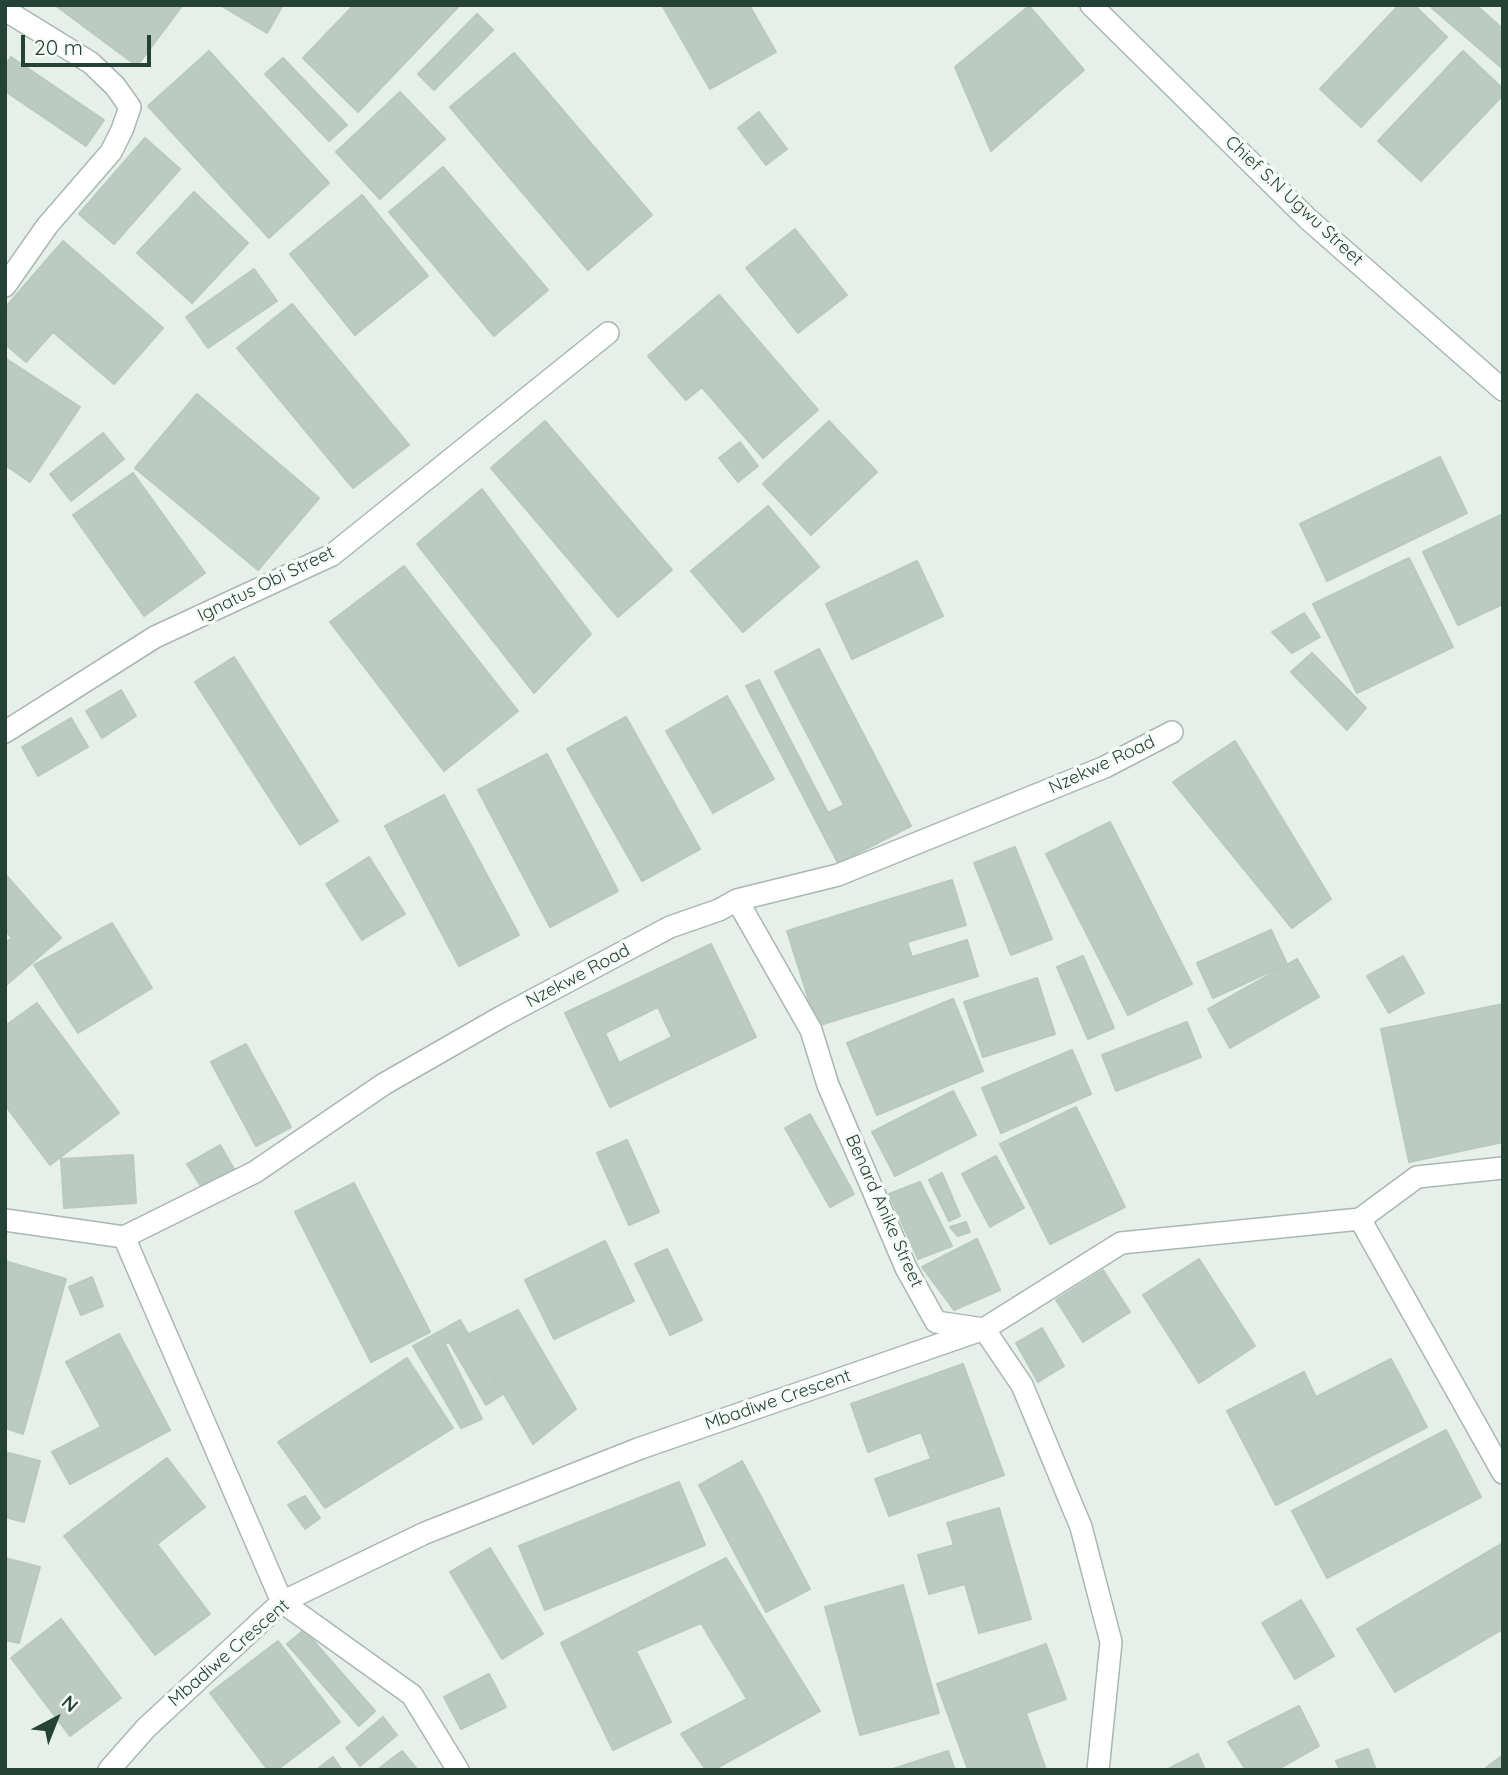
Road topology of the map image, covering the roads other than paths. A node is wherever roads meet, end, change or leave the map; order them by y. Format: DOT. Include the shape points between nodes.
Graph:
graph roads {
  1 [pos="1091,5"];
  2 [pos="5,10"];
  3 [pos="5,286"];
  4 [pos="608,333"];
  5 [pos="1503,390"];
  6 [pos="5,732"];
  7 [pos="1172,732"];
  8 [pos="737,900"];
  9 [pos="1503,1168"];
  10 [pos="1360,1219"];
  11 [pos="5,1220"];
  12 [pos="124,1237"];
  13 [pos="984,1329"];
  14 [pos="1503,1473"];
  15 [pos="282,1602"];
  16 [pos="109,1770"];
  17 [pos="458,1770"];
  18 [pos="1098,1770"];
  1 -- 5 [label="street, Chief S.N Ugwu Street" via="1308,219"];
  2 -- 3 [label="street" via="91,63 130,107 111,152 47,226"];
  4 -- 6 [label="street, Ignatus Obi Street" via="332,555 155,637"];
  7 -- 8 [label="street, Nzekwe Road" via="1105,766 838,875"];
  8 -- 12 [label="street, Nzekwe Road" via="670,927 501,1017 384,1084 255,1172"];
  8 -- 13 [label="street, Benard Anike Street" via="811,1030 828,1085 901,1256 936,1322"];
  9 -- 10 [label="street" via="1417,1177"];
  10 -- 13 [label="street, Mbadiwe Crescent" via="1121,1244"];
  10 -- 14 [label="street"];
  11 -- 12 [label="street"];
  12 -- 15 [label="street"];
  13 -- 15 [label="street, Mbadiwe Crescent" via="638,1449 425,1533"];
  13 -- 18 [label="street" via="1022,1385 1081,1527 1111,1642"];
  15 -- 16 [label="street, Mbadiwe Crescent" via="146,1728"];
  15 -- 17 [label="street" via="412,1695"];
}
